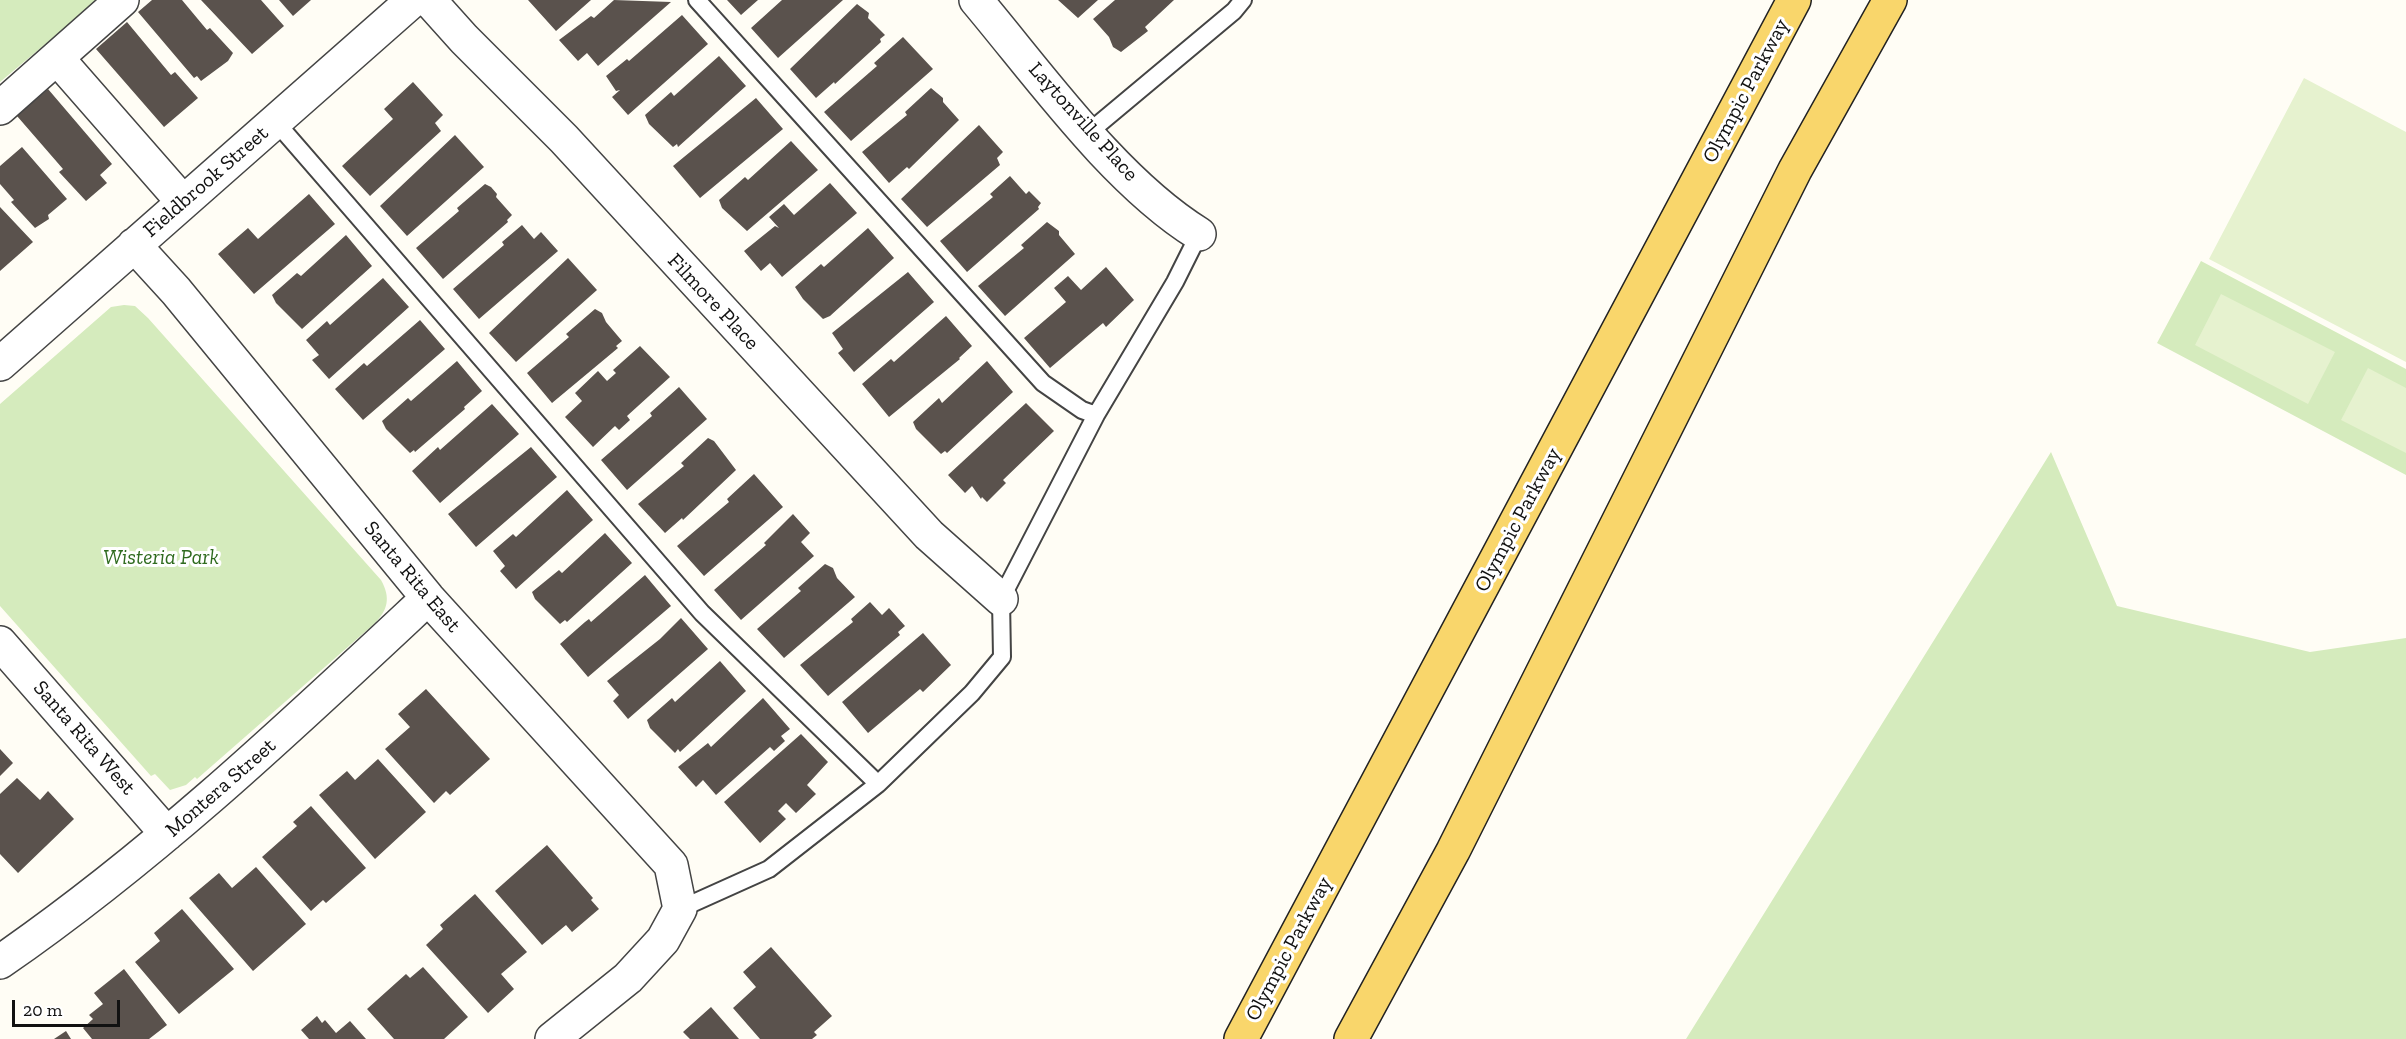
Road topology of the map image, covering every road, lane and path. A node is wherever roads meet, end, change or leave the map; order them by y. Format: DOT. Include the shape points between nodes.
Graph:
graph roads {
  1 [pos="122,0"];
  2 [pos="413,0"];
  3 [pos="429,0"];
  4 [pos="697,0"];
  5 [pos="976,0"];
  6 [pos="1794,0"];
  7 [pos="1890,0"];
  8 [pos="1234,4"];
  9 [pos="57,58"];
  10 [pos="0,108"];
  11 [pos="275,121"];
  12 [pos="1088,133"];
  13 [pos="183,202"];
  14 [pos="1199,234"];
  15 [pos="134,245"];
  16 [pos="0,364"];
  17 [pos="1096,415"];
  18 [pos="428,598"];
  19 [pos="1001,599"];
  20 [pos="0,643"];
  21 [pos="878,784"];
  22 [pos="167,834"];
  23 [pos="680,909"];
  24 [pos="0,962"];
  25 [pos="552,1039"];
  26 [pos="1241,1039"];
  27 [pos="1351,1039"];
  1 -- 9 [label="street"];
  2 -- 11 [label="street, Fieldbrook Street"];
  3 -- 19 [label="street, Filmore Place" via="564,140 929,535"];
  4 -- 17 [label="lane" via="1043,383"];
  5 -- 12 [label="street, Laytonville Place"];
  6 -- 26 [label="main road, Olympic Parkway"];
  7 -- 27 [label="main road" via="1795,170 1453,851"];
  8 -- 12 [label="lane"];
  9 -- 10 [label="street"];
  9 -- 13 [label="street"];
  11 -- 13 [label="street, Fieldbrook Street"];
  11 -- 21 [label="lane" via="702,613"];
  12 -- 14 [label="street, Laytonville Place" via="1179,222"];
  13 -- 15 [label="street, Fieldbrook Street"];
  14 -- 17 [label="lane"];
  15 -- 16 [label="street, Fieldbrook Street"];
  15 -- 18 [label="street, Santa Rita East"];
  17 -- 19 [label="lane"];
  18 -- 22 [label="street, Montera Street" via="245,769"];
  18 -- 23 [label="street, Santa Rita East" via="671,865"];
  19 -- 21 [label="lane" via="1002,657 972,693"];
  20 -- 22 [label="street, Santa Rita West"];
  21 -- 23 [label="lane" via="769,868"];
  22 -- 24 [label="street, Montera Street" via="62,920"];
  23 -- 25 [label="street" via="663,940 628,978"];
}
